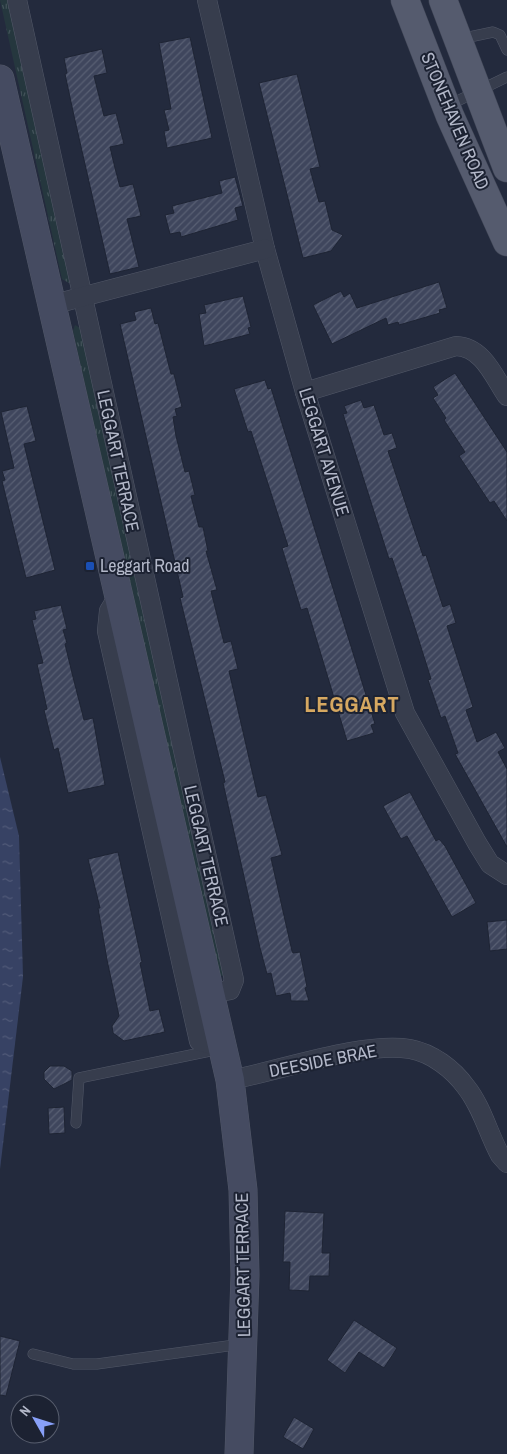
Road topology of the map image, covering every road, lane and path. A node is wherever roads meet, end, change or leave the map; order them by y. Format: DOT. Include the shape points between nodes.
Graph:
graph roads {
  1 [pos="17,0"];
  2 [pos="207,0"];
  3 [pos="404,0"];
  4 [pos="443,0"];
  5 [pos="457,40"];
  6 [pos="507,50"];
  7 [pos="507,77"];
  8 [pos="0,79"];
  9 [pos="477,91"];
  10 [pos="446,106"];
  11 [pos="492,164"];
  12 [pos="507,242"];
  13 [pos="266,249"];
  14 [pos="82,297"];
  15 [pos="51,305"];
  16 [pos="305,392"];
  17 [pos="507,396"];
  18 [pos="120,593"];
  19 [pos="507,875"];
  20 [pos="211,993"];
  21 [pos="223,1048"];
  22 [pos="230,1080"];
  23 [pos="76,1124"];
  24 [pos="507,1163"];
  25 [pos="244,1344"];
  26 [pos="33,1354"];
  27 [pos="239,1454"];
  1 -- 14 [label="street, LEGGART TERRACE"];
  2 -- 13 [label="street, LEGGART AVENUE"];
  3 -- 10 [label="main road, STONEHAVEN ROAD"];
  4 -- 5 [label="main road, STONEHAVEN ROAD"];
  5 -- 6 [label="lane" via="493,32 500,35"];
  5 -- 9 [label="main road, STONEHAVEN ROAD"];
  7 -- 9 [label="lane"];
  8 -- 15 [label="main road, LEGGART TERRACE"];
  9 -- 10 [label="lane"];
  9 -- 11 [label="main road, STONEHAVEN ROAD"];
  10 -- 11 [label="main road, STONEHAVEN ROAD"];
  11 -- 12 [label="main road, STONEHAVEN ROAD"];
  13 -- 14 [label="street"];
  13 -- 16 [label="street, LEGGART AVENUE"];
  14 -- 15 [label="street"];
  14 -- 20 [label="street, LEGGART TERRACE" via="234,980 230,990"];
  15 -- 18 [label="main road, LEGGART TERRACE"];
  16 -- 17 [label="street" via="456,346 468,347 481,356"];
  16 -- 19 [label="street, LEGGART AVENUE" via="405,713 481,850 490,864"];
  18 -- 20 [label="main road, LEGGART TERRACE"];
  18 -- 21 [label="street" via="109,611 107,631 199,1042"];
  20 -- 21 [label="main road, LEGGART TERRACE"];
  21 -- 22 [label="main road, LEGGART TERRACE"];
  21 -- 23 [label="lane" via="79,1078"];
  22 -- 24 [label="street, DEESIDE BRAE" via="363,1050 410,1049 434,1058 466,1087"];
  22 -- 25 [label="main road, LEGGART TERRACE" via="243,1190"];
  25 -- 26 [label="lane" via="223,1344 97,1364 73,1364"];
  25 -- 27 [label="main road, LEGGART TERRACE"];
}
